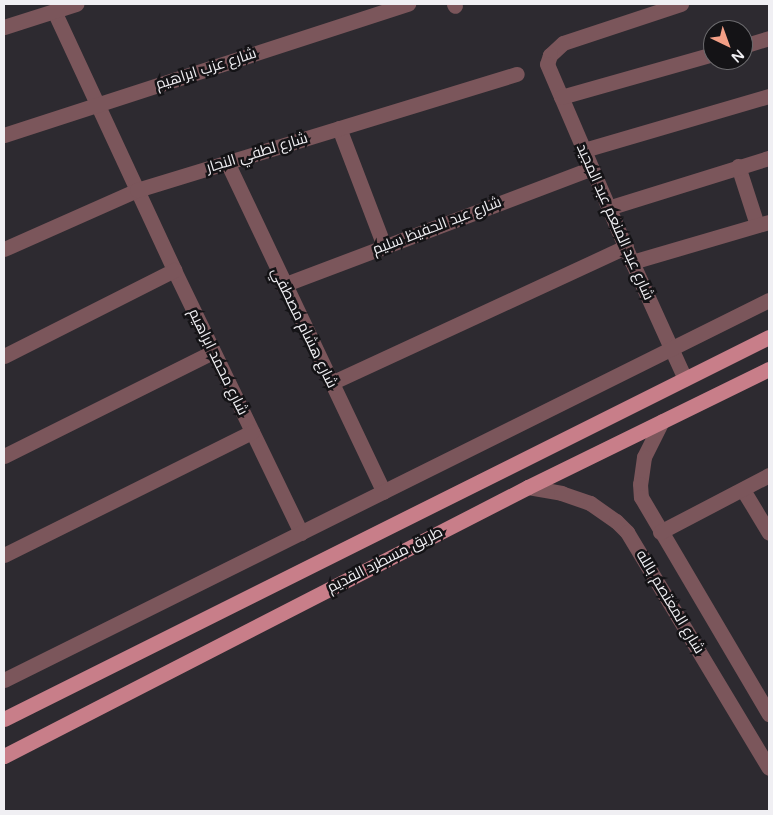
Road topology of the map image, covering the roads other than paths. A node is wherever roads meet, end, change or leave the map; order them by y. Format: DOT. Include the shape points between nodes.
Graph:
graph roads {
  1 [pos="76,4"];
  2 [pos="408,4"];
  3 [pos="682,4"];
  4 [pos="54,11"];
  5 [pos="4,27"];
  6 [pos="769,38"];
  7 [pos="753,43"];
  8 [pos="703,57"];
  9 [pos="517,74"];
  10 [pos="769,96"];
  11 [pos="561,97"];
  12 [pos="97,105"];
  13 [pos="339,128"];
  14 [pos="4,135"];
  15 [pos="584,150"];
  16 [pos="769,158"];
  17 [pos="227,162"];
  18 [pos="738,166"];
  19 [pos="592,168"];
  20 [pos="137,190"];
  21 [pos="608,208"];
  22 [pos="763,224"];
  23 [pos="384,246"];
  24 [pos="626,247"];
  25 [pos="4,249"];
  26 [pos="632,262"];
  27 [pos="174,270"];
  28 [pos="283,285"];
  29 [pos="769,300"];
  30 [pos="769,337"];
  31 [pos="672,349"];
  32 [pos="213,352"];
  33 [pos="4,356"];
  34 [pos="769,369"];
  35 [pos="685,379"];
  36 [pos="331,383"];
  37 [pos="662,421"];
  38 [pos="252,432"];
  39 [pos="4,456"];
  40 [pos="769,475"];
  41 [pos="528,487"];
  42 [pos="743,490"];
  43 [pos="384,492"];
  44 [pos="660,532"];
  45 [pos="301,533"];
  46 [pos="769,533"];
  47 [pos="4,555"];
  48 [pos="4,680"];
  49 [pos="768,707"];
  50 [pos="4,719"];
  51 [pos="4,756"];
  52 [pos="769,768"];
  1 -- 4 [label="street"];
  2 -- 12 [label="street, شارع عزب ابراهيم"];
  3 -- 11 [label="street, شارع عبد المنعم عبد المجيد" via="563,43 550,55 548,64"];
  4 -- 5 [label="street"];
  4 -- 12 [label="street, شارع محمد ابراهيم"];
  6 -- 7 [label="street"];
  8 -- 11 [label="street"];
  9 -- 13 [label="street, شارع لطفي النجار"];
  10 -- 15 [label="street"];
  11 -- 15 [label="street, شارع عبد المنعم عبد المجيد"];
  12 -- 14 [label="street, شارع عزب ابراهيم"];
  12 -- 20 [label="street, شارع محمد ابراهيم"];
  13 -- 17 [label="street, شارع لطفي النجار"];
  13 -- 23 [label="street"];
  15 -- 19 [label="street, شارع عبد المنعم عبد المجيد"];
  16 -- 18 [label="street"];
  17 -- 20 [label="street, شارع لطفي النجار"];
  17 -- 28 [label="street, شارع هشام مصطفي"];
  18 -- 21 [label="street"];
  18 -- 22 [label="street"];
  19 -- 21 [label="street, شارع عبد المنعم عبد المجيد"];
  19 -- 23 [label="street, شارع عبد الحفيظ سليم"];
  20 -- 25 [label="street, شارع لطفي النجار"];
  20 -- 27 [label="street, شارع محمد ابراهيم"];
  21 -- 24 [label="street, شارع عبد المنعم عبد المجيد"];
  22 -- 26 [label="street"];
  23 -- 28 [label="street, شارع عبد الحفيظ سليم"];
  24 -- 26 [label="street, شارع عبد المنعم عبد المجيد"];
  24 -- 36 [label="street"];
  26 -- 31 [label="street, شارع عبد المنعم عبد المجيد"];
  27 -- 32 [label="street, شارع محمد ابراهيم"];
  27 -- 33 [label="street"];
  28 -- 36 [label="street, شارع هشام مصطفي"];
  29 -- 31 [label="street"];
  30 -- 35 [label="main road, طريق مسطرد القديم"];
  31 -- 35 [label="street, شارع عبد المنعم عبد المجيد"];
  31 -- 43 [label="street"];
  32 -- 38 [label="street, شارع محمد ابراهيم"];
  32 -- 39 [label="street"];
  34 -- 37 [label="main road, طريق مسطرد القديم"];
  35 -- 50 [label="main road, طريق مسطرد القديم"];
  36 -- 43 [label="street, شارع هشام مصطفي"];
  37 -- 41 [label="main road, طريق مسطرد القديم"];
  37 -- 44 [label="street, شارع المعتصم بالله" via="646,450 640,484 640,498"];
  38 -- 45 [label="street, شارع محمد ابراهيم"];
  38 -- 47 [label="street"];
  40 -- 42 [label="street"];
  41 -- 51 [label="main road, طريق مسطرد القديم"];
  41 -- 52 [label="street, شارع المعتصم بالله" via="590,503 627,532"];
  42 -- 44 [label="street"];
  42 -- 46 [label="street"];
  43 -- 45 [label="street"];
  44 -- 49 [label="street, شارع المعتصم بالله"];
  45 -- 48 [label="street"];
}
